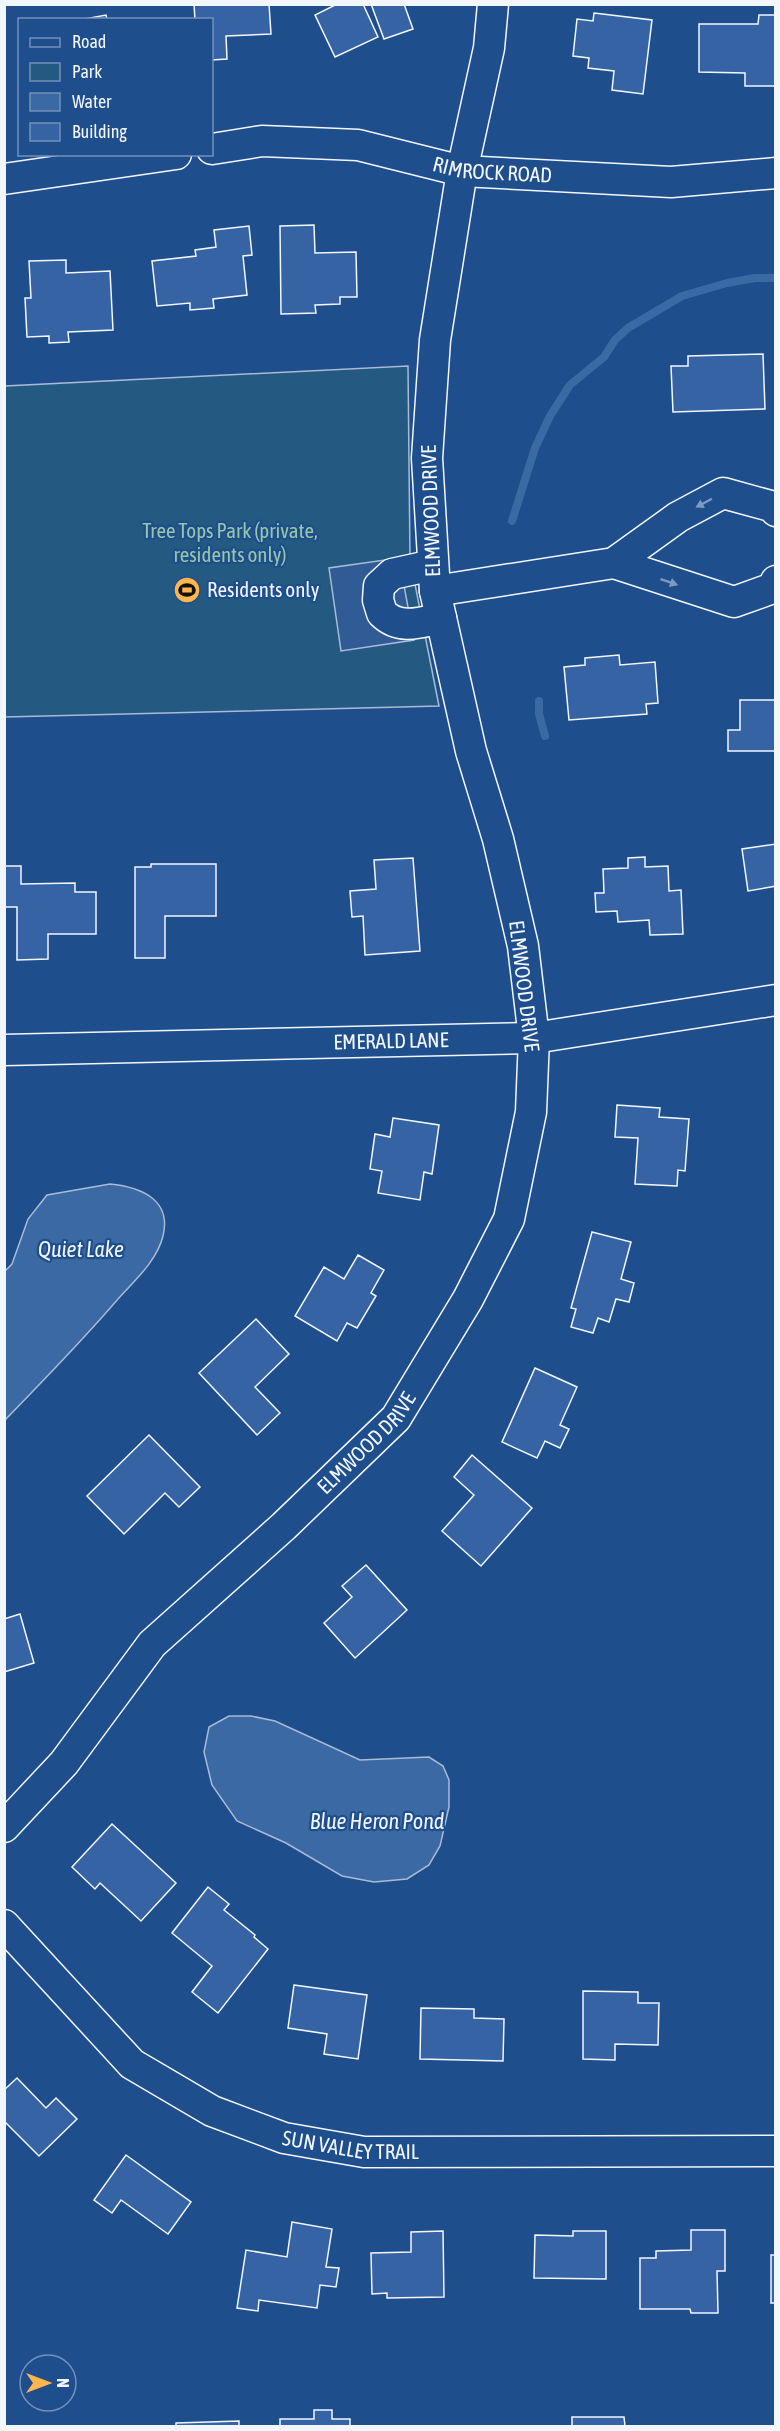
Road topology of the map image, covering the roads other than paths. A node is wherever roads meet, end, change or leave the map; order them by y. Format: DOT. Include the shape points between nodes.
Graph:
graph roads {
  1 [pos="493,4"];
  2 [pos="213,149"];
  3 [pos="162,156"];
  4 [pos="462,171"];
  5 [pos="776,173"];
  6 [pos="4,179"];
  7 [pos="776,511"];
  8 [pos="614,563"];
  9 [pos="776,581"];
  10 [pos="436,592"];
  11 [pos="776,1000"];
  12 [pos="534,1038"];
  13 [pos="4,1050"];
  14 [pos="4,1827"];
  15 [pos="4,1925"];
  16 [pos="776,2151"];
  1 -- 4 [label="street, ELMWOOD DRIVE" via="489,48"];
  2 -- 4 [label="street, RIMROCK ROAD" via="262,141 358,145"];
  3 -- 6 [label="street"];
  4 -- 5 [label="street, RIMROCK ROAD" via="671,182"];
  4 -- 10 [label="street, ELMWOOD DRIVE" via="435,340 427,458"];
  7 -- 8 [label="street, one-way" via="774,507 723,493 678,517"];
  8 -- 9 [label="street, one-way" via="734,602 773,588"];
  8 -- 10 [label="street"];
  10 -- 10 [label="street" via="402,572 393,574 379,586 381,613 388,620 412,625"];
  10 -- 12 [label="street, ELMWOOD DRIVE" via="471,751 498,839 520,936"];
  11 -- 12 [label="street, EMERALD LANE"];
  12 -- 13 [label="street, EMERALD LANE"];
  12 -- 14 [label="street, ELMWOOD DRIVE" via="531,1112 509,1220 468,1299 396,1418 284,1526 152,1644 64,1763"];
  15 -- 16 [label="street, SUN VALLEY TRAIL" via="132,2064 212,2111 284,2138 363,2152"];
}
